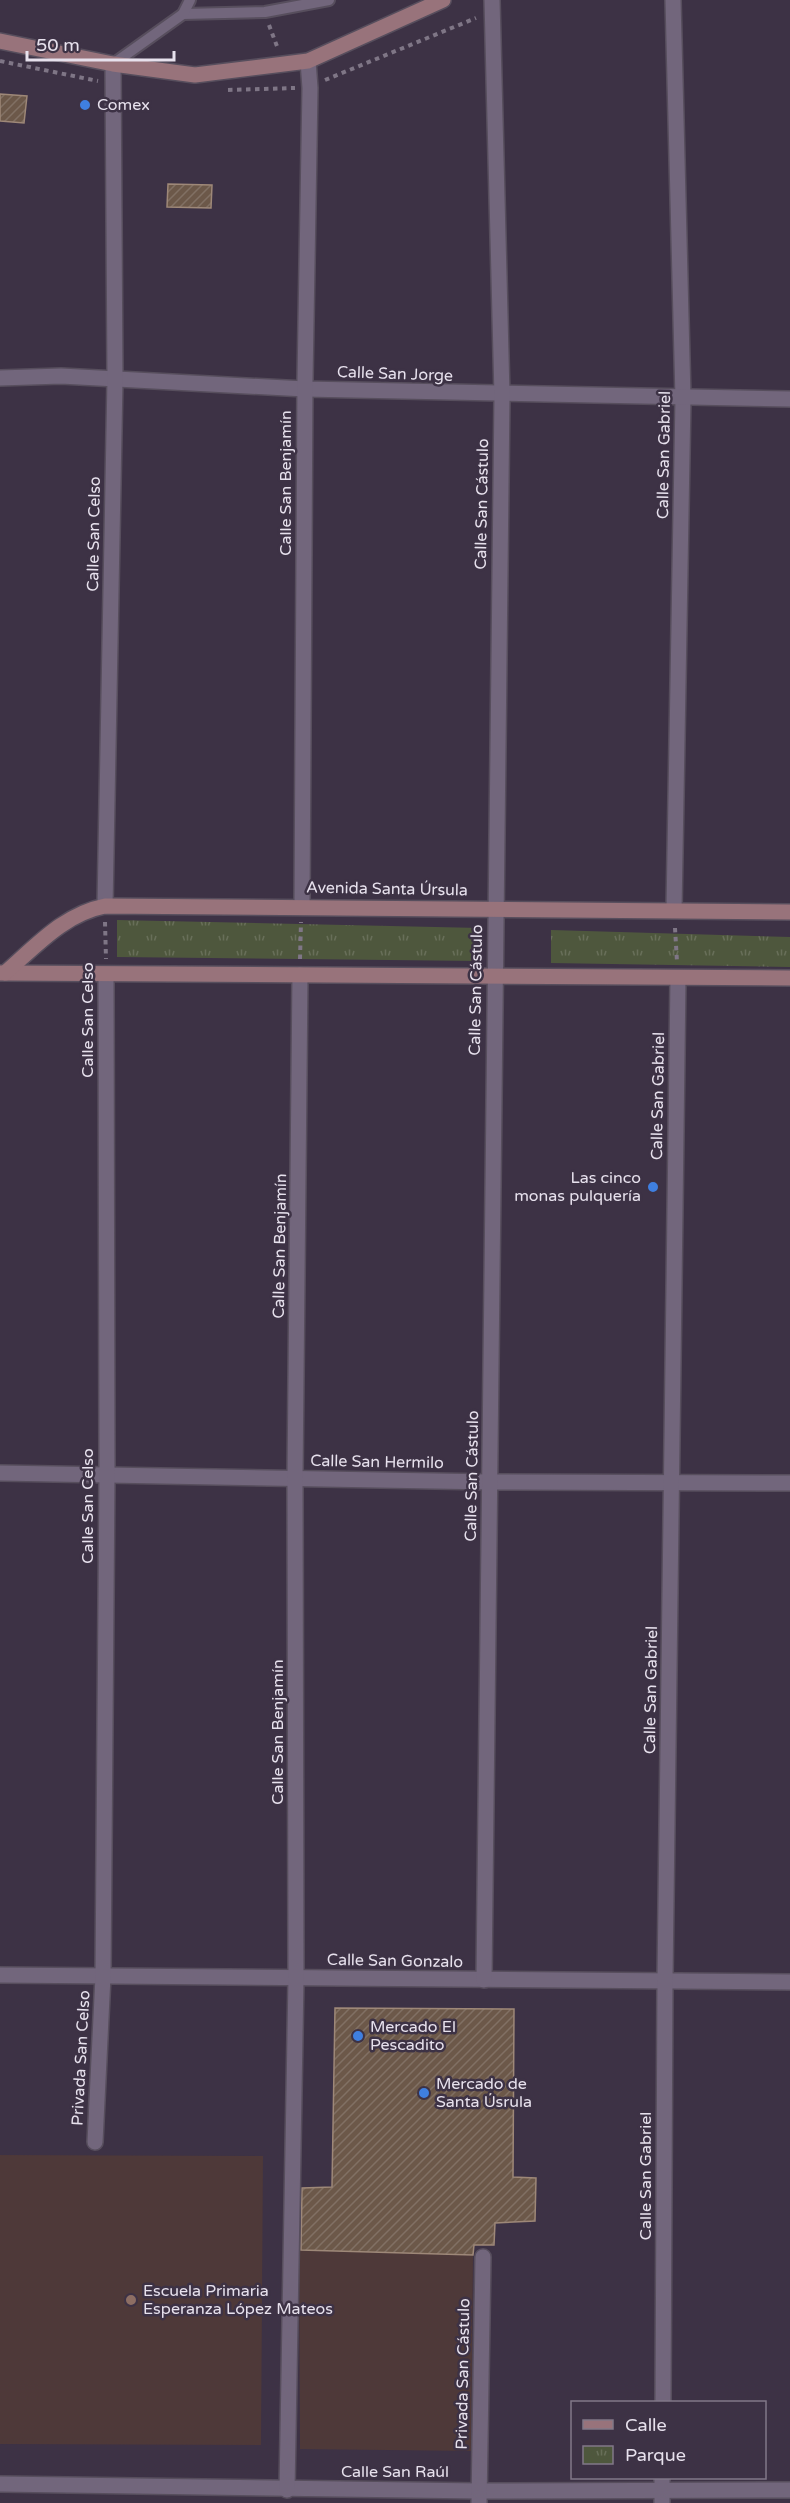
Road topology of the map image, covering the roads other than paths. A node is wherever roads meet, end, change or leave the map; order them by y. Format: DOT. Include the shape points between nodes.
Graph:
graph roads {
  1 [pos="190,0"];
  2 [pos="328,0"];
  3 [pos="443,0"];
  4 [pos="492,0"];
  5 [pos="674,0"];
  6 [pos="183,14"];
  7 [pos="0,41"];
  8 [pos="308,61"];
  9 [pos="113,64"];
  10 [pos="0,378"];
  11 [pos="115,380"];
  12 [pos="305,389"];
  13 [pos="502,395"];
  14 [pos="683,398"];
  15 [pos="790,399"];
  16 [pos="105,906"];
  17 [pos="302,906"];
  18 [pos="495,909"];
  19 [pos="675,910"];
  20 [pos="790,912"];
  21 [pos="3,973"];
  22 [pos="106,975"];
  23 [pos="300,975"];
  24 [pos="494,975"];
  25 [pos="678,978"];
  26 [pos="790,978"];
  27 [pos="0,1473"];
  28 [pos="107,1474"];
  29 [pos="295,1478"];
  30 [pos="490,1482"];
  31 [pos="790,1483"];
  32 [pos="672,1484"];
  33 [pos="0,1975"];
  34 [pos="103,1976"];
  35 [pos="296,1978"];
  36 [pos="665,1979"];
  37 [pos="484,1980"];
  38 [pos="790,1982"];
  39 [pos="95,2142"];
  40 [pos="483,2258"];
  41 [pos="663,2401"];
  42 [pos="0,2484"];
  43 [pos="287,2490"];
  44 [pos="662,2490"];
  45 [pos="790,2490"];
  46 [pos="479,2497"];
  1 -- 6 [label="lane"];
  2 -- 6 [label="lane" via="265,12"];
  3 -- 8 [label="street"];
  4 -- 13 [label="street, Calle San Cástulo"];
  5 -- 14 [label="street, Calle San Gabriel"];
  6 -- 9 [label="lane"];
  7 -- 9 [label="street"];
  8 -- 9 [label="street" via="195,75"];
  8 -- 12 [label="street, Calle San Benjamín"];
  9 -- 11 [label="street, Calle San Celso"];
  10 -- 11 [label="street, Calle San Jorge" via="61,376"];
  11 -- 12 [label="street, Calle San Jorge"];
  11 -- 16 [label="street, Calle San Celso"];
  12 -- 13 [label="street, Calle San Jorge"];
  12 -- 17 [label="street, Calle San Benjamín"];
  13 -- 14 [label="street, Calle San Jorge"];
  13 -- 18 [label="street, Calle San Cástulo"];
  14 -- 15 [label="street, Calle San Jorge"];
  14 -- 19 [label="street, Calle San Gabriel"];
  16 -- 17 [label="street, Avenida Santa Úrsula"];
  16 -- 21 [label="street, Avenida Santa Úrsula" via="85,910 62,924"];
  17 -- 18 [label="street, Avenida Santa Úrsula"];
  18 -- 19 [label="street, Avenida Santa Úrsula"];
  18 -- 24 [label="street, Calle San Cástulo"];
  19 -- 20 [label="street, Avenida Santa Úrsula"];
  21 -- 22 [label="street, Avenida Santa Úrsula"];
  22 -- 23 [label="street, Avenida Santa Úrsula"];
  22 -- 28 [label="street, Calle San Celso"];
  23 -- 24 [label="street, Avenida Santa Úrsula"];
  23 -- 29 [label="street, Calle San Benjamín"];
  24 -- 25 [label="street, Avenida Santa Úrsula"];
  24 -- 30 [label="street, Calle San Cástulo"];
  25 -- 26 [label="street, Avenida Santa Úrsula"];
  25 -- 32 [label="street, Calle San Gabriel"];
  27 -- 28 [label="street, Calle San Hermilo"];
  28 -- 29 [label="street, Calle San Hermilo"];
  28 -- 34 [label="street, Calle San Celso"];
  29 -- 30 [label="street, Calle San Hermilo"];
  29 -- 35 [label="street, Calle San Benjamín"];
  30 -- 32 [label="street, Calle San Hermilo"];
  30 -- 37 [label="street, Calle San Cástulo"];
  31 -- 32 [label="street, Calle San Hermilo"];
  32 -- 36 [label="street, Calle San Gabriel"];
  33 -- 34 [label="street, Calle San Gonzalo"];
  34 -- 35 [label="street, Calle San Gonzalo"];
  34 -- 39 [label="street, Privada San Celso"];
  35 -- 37 [label="street, Calle San Gonzalo"];
  35 -- 43 [label="street, Calle San Benjamín"];
  36 -- 37 [label="street, Calle San Gonzalo"];
  36 -- 38 [label="street, Calle San Gonzalo"];
  36 -- 41 [label="street, Calle San Gabriel"];
  40 -- 46 [label="street, Privada San Cástulo"];
  42 -- 43 [label="street, Calle San Raúl"];
  43 -- 46 [label="street, Calle San Raúl"];
  44 -- 45 [label="street, Calle San Raúl"];
  44 -- 46 [label="street, Calle San Raúl"];
}
